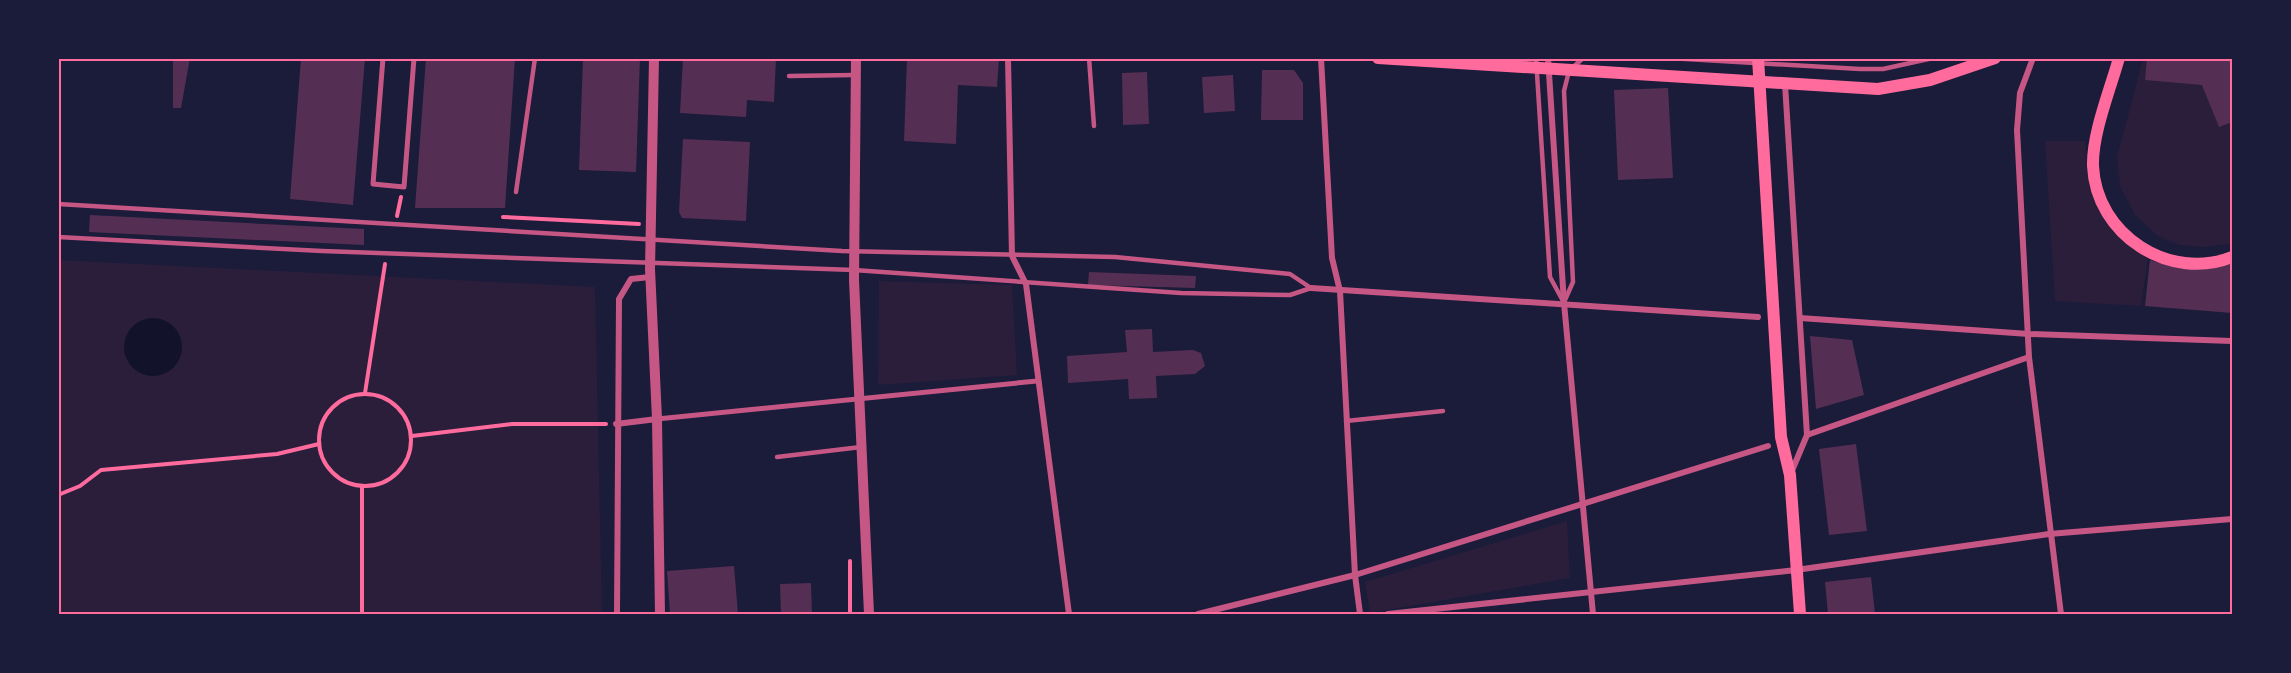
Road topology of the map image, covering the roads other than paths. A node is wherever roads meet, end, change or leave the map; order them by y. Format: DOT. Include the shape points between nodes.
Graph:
graph roads {
  1 [pos="383,58"];
  2 [pos="414,58"];
  3 [pos="535,58"];
  4 [pos="654,58"];
  5 [pos="856,58"];
  6 [pos="1008,58"];
  7 [pos="1089,58"];
  8 [pos="1321,58"];
  9 [pos="1378,58"];
  10 [pos="1583,58"];
  11 [pos="1669,58"];
  12 [pos="1758,58"];
  13 [pos="1933,58"];
  14 [pos="1995,58"];
  15 [pos="2033,58"];
  16 [pos="2119,58"];
  17 [pos="1542,64"];
  18 [pos="1569,71"];
  19 [pos="857,75"];
  20 [pos="789,76"];
  21 [pos="1785,84"];
  22 [pos="1094,126"];
  23 [pos="516,192"];
  24 [pos="58,204"];
  25 [pos="58,237"];
  26 [pos="650,237"];
  27 [pos="853,251"];
  28 [pos="1012,256"];
  29 [pos="2232,257"];
  30 [pos="650,261"];
  31 [pos="854,270"];
  32 [pos="650,277"];
  33 [pos="1026,284"];
  34 [pos="1311,288"];
  35 [pos="1340,291"];
  36 [pos="1564,303"];
  37 [pos="1758,317"];
  38 [pos="1800,318"];
  39 [pos="2029,334"];
  40 [pos="2232,341"];
  41 [pos="2029,357"];
  42 [pos="1037,381"];
  43 [pos="859,398"];
  44 [pos="1443,411"];
  45 [pos="657,419"];
  46 [pos="1346,421"];
  47 [pos="616,424"];
  48 [pos="1807,435"];
  49 [pos="1768,446"];
  50 [pos="861,447"];
  51 [pos="777,457"];
  52 [pos="1790,475"];
  53 [pos="1581,504"];
  54 [pos="2232,519"];
  55 [pos="2049,534"];
  56 [pos="1796,570"];
  57 [pos="1355,575"];
  58 [pos="1590,593"];
  59 [pos="617,615"];
  60 [pos="660,615"];
  61 [pos="868,615"];
  62 [pos="1069,615"];
  63 [pos="1198,615"];
  64 [pos="1360,615"];
  65 [pos="1388,615"];
  66 [pos="1593,615"];
  67 [pos="1800,615"];
  68 [pos="2061,615"];
  1 -- 2 [label="street" via="373,184 404,187"];
  3 -- 23 [label="lane"];
  4 -- 26 [label="street"];
  5 -- 19 [label="street"];
  6 -- 28 [label="street"];
  7 -- 22 [label="lane"];
  8 -- 35 [label="street" via="1332,258"];
  9 -- 17 [label="main road"];
  10 -- 18 [label="lane"];
  11 -- 13 [label="lane" via="1860,69 1883,69"];
  12 -- 52 [label="main road" via="1781,437"];
  14 -- 21 [label="main road" via="1954,74 1894,87"];
  15 -- 39 [label="street" via="2020,93 2017,130"];
  16 -- 29 [label="main road" via="2095,148 2095,180 2102,200 2120,229 2146,252 2181,264 2199,265"];
  17 -- 18 [label="main road"];
  17 -- 36 [label="street"];
  17 -- 36 [label="lane" via="1550,277"];
  18 -- 21 [label="main road"];
  18 -- 36 [label="lane" via="1564,91 1573,282"];
  19 -- 20 [label="lane"];
  19 -- 27 [label="street"];
  21 -- 38 [label="street"];
  24 -- 26 [label="lane"];
  25 -- 30 [label="lane"];
  26 -- 27 [label="lane"];
  26 -- 30 [label="street"];
  27 -- 28 [label="lane"];
  27 -- 31 [label="street"];
  28 -- 33 [label="street"];
  28 -- 34 [label="lane" via="1114,257 1228,267 1290,274"];
  30 -- 31 [label="lane"];
  30 -- 32 [label="street"];
  31 -- 33 [label="lane"];
  31 -- 43 [label="street"];
  32 -- 45 [label="street"];
  32 -- 47 [label="street" via="631,279 619,298"];
  33 -- 34 [label="lane" via="1290,295"];
  33 -- 42 [label="street"];
  34 -- 35 [label="street"];
  35 -- 36 [label="street"];
  35 -- 46 [label="street"];
  36 -- 37 [label="street"];
  36 -- 53 [label="street"];
  38 -- 39 [label="street"];
  38 -- 48 [label="street"];
  39 -- 40 [label="street"];
  39 -- 41 [label="street"];
  41 -- 48 [label="street"];
  41 -- 55 [label="street"];
  42 -- 43 [label="street"];
  42 -- 62 [label="street"];
  43 -- 45 [label="street"];
  43 -- 50 [label="street"];
  44 -- 46 [label="lane"];
  45 -- 47 [label="street"];
  45 -- 60 [label="street"];
  46 -- 57 [label="street"];
  47 -- 59 [label="street"];
  48 -- 52 [label="street"];
  49 -- 53 [label="street"];
  50 -- 51 [label="lane"];
  50 -- 61 [label="street"];
  52 -- 56 [label="main road"];
  53 -- 57 [label="street"];
  53 -- 58 [label="street"];
  54 -- 55 [label="street"];
  55 -- 56 [label="street"];
  55 -- 68 [label="street"];
  56 -- 58 [label="street"];
  56 -- 67 [label="main road"];
  57 -- 63 [label="street"];
  57 -- 64 [label="street"];
  58 -- 65 [label="street"];
  58 -- 66 [label="street"];
}
